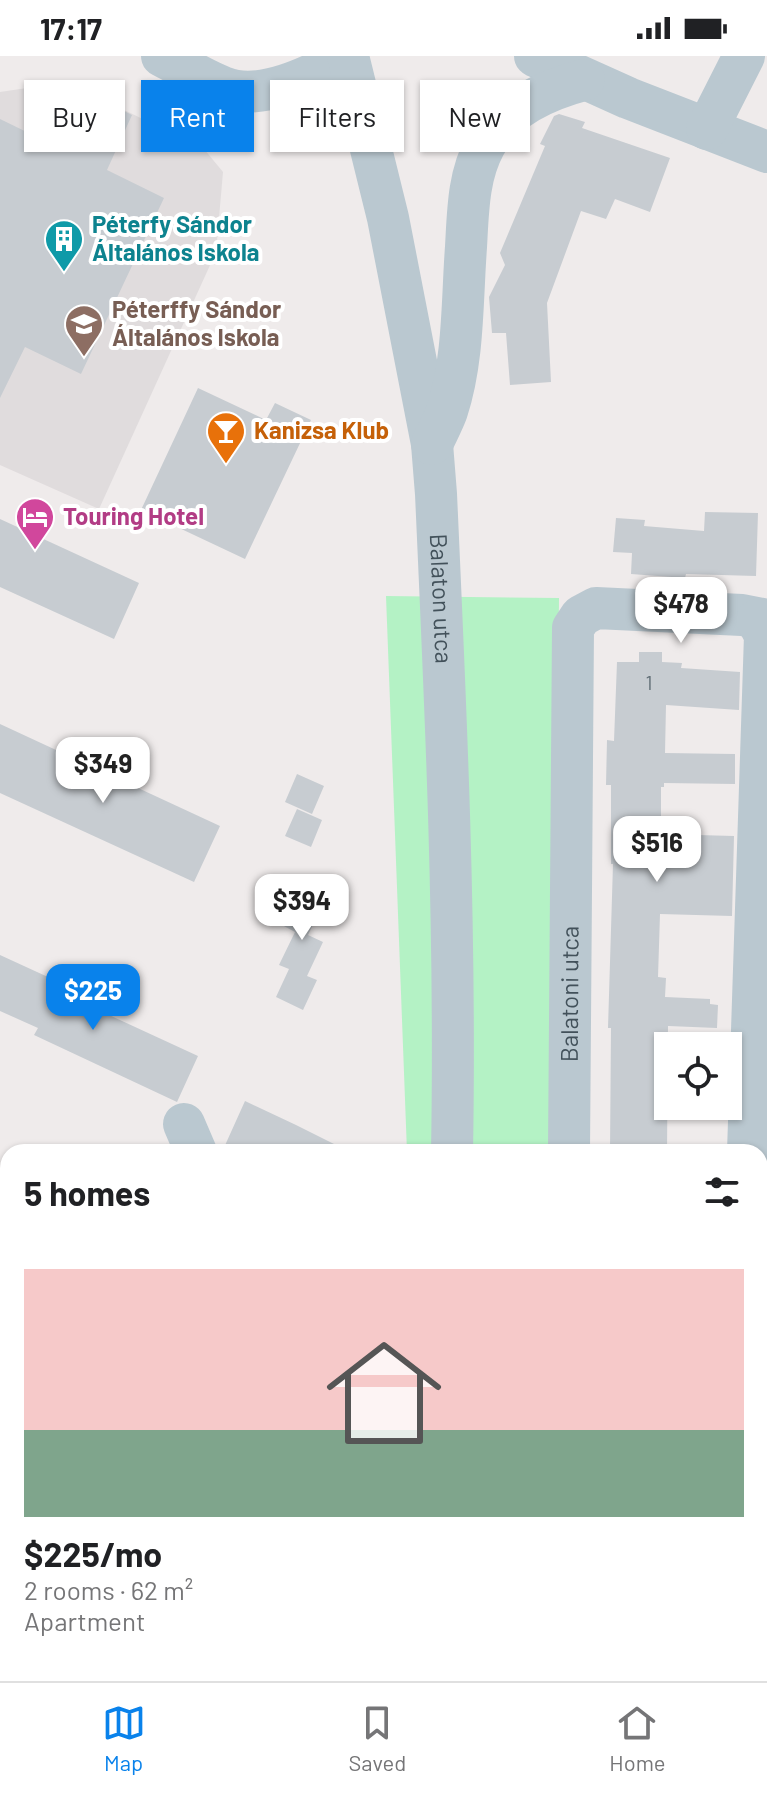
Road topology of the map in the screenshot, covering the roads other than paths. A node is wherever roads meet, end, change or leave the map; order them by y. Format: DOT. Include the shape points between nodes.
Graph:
graph roads {
  1 [pos="162,56"];
  2 [pos="535,56"];
  3 [pos="744,56"];
  4 [pos="348,57"];
  5 [pos="584,80"];
  6 [pos="707,129"];
  7 [pos="767,152"];
  8 [pos="432,444"];
  9 [pos="762,620"];
  10 [pos="452,1144"];
  11 [pos="569,1144"];
  12 [pos="748,1144"];
  1 -- 4 [label="street" via="226,89 255,92 307,78"];
  2 -- 5 [label="street"];
  3 -- 6 [label="street"];
  4 -- 8 [label="street, Balaton utca" via="388,218"];
  5 -- 6 [label="street"];
  5 -- 8 [label="street" via="532,99 497,128 478,162 470,195 452,392"];
  6 -- 7 [label="street"];
  8 -- 10 [label="street, Balaton utca" via="450,814"];
  9 -- 11 [label="street, Balatoni utca" via="596,608 573,628"];
  9 -- 12 [label="street"];
}
